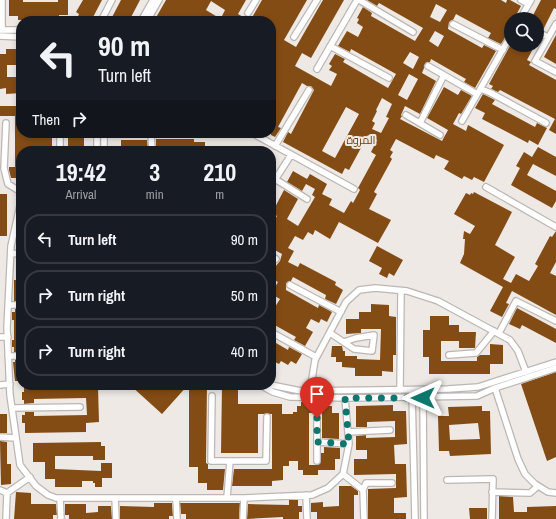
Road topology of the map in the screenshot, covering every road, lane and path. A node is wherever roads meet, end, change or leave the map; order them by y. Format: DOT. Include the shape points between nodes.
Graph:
graph roads {
  1 [pos="2,0"];
  2 [pos="112,0"];
  3 [pos="153,0"];
  4 [pos="159,0"];
  5 [pos="256,0"];
  6 [pos="317,0"];
  7 [pos="358,0"];
  8 [pos="521,0"];
  9 [pos="530,2"];
  10 [pos="524,12"];
  11 [pos="248,14"];
  12 [pos="104,16"];
  13 [pos="144,16"];
  14 [pos="150,16"];
  15 [pos="453,24"];
  16 [pos="556,24"];
  17 [pos="16,30"];
  18 [pos="1,32"];
  19 [pos="413,32"];
  20 [pos="16,35"];
  21 [pos="544,35"];
  22 [pos="294,37"];
  23 [pos="548,37"];
  24 [pos="330,46"];
  25 [pos="504,47"];
  26 [pos="502,50"];
  27 [pos="428,66"];
  28 [pos="317,69"];
  29 [pos="556,72"];
  30 [pos="444,75"];
  31 [pos="389,78"];
  32 [pos="309,90"];
  33 [pos="479,91"];
  34 [pos="406,114"];
  35 [pos="462,121"];
  36 [pos="6,123"];
  37 [pos="420,123"];
  38 [pos="546,123"];
  39 [pos="440,135"];
  40 [pos="261,138"];
  41 [pos="275,146"];
  42 [pos="276,146"];
  43 [pos="291,154"];
  44 [pos="2,162"];
  45 [pos="276,177"];
  46 [pos="276,184"];
  47 [pos="486,187"];
  48 [pos="16,189"];
  49 [pos="354,189"];
  50 [pos="307,199"];
  51 [pos="16,225"];
  52 [pos="556,226"];
  53 [pos="11,254"];
  54 [pos="16,254"];
  55 [pos="290,285"];
  56 [pos="401,291"];
  57 [pos="8,305"];
  58 [pos="16,305"];
  59 [pos="341,312"];
  60 [pos="556,321"];
  61 [pos="496,332"];
  62 [pos="330,333"];
  63 [pos="276,335"];
  64 [pos="0,337"];
  65 [pos="8,337"];
  66 [pos="344,342"];
  67 [pos="449,355"];
  68 [pos="8,356"];
  69 [pos="16,356"];
  70 [pos="316,357"];
  71 [pos="556,362"];
  72 [pos="556,368"];
  73 [pos="526,372"];
  74 [pos="10,384"];
  75 [pos="0,385"];
  76 [pos="276,386"];
  77 [pos="495,388"];
  78 [pos="269,390"];
  79 [pos="400,390"];
  80 [pos="412,390"];
  81 [pos="423,390"];
  82 [pos="310,391"];
  83 [pos="212,396"];
  84 [pos="412,397"];
  85 [pos="345,398"];
  86 [pos="423,398"];
  87 [pos="80,407"];
  88 [pos="12,408"];
  89 [pos="267,417"];
  90 [pos="317,418"];
  91 [pos="390,430"];
  92 [pos="348,432"];
  93 [pos="0,438"];
  94 [pos="16,438"];
  95 [pos="317,442"];
  96 [pos="349,444"];
  97 [pos="317,460"];
  98 [pos="230,461"];
  99 [pos="343,474"];
  100 [pos="30,478"];
  101 [pos="447,480"];
  102 [pos="392,483"];
  103 [pos="538,486"];
  104 [pos="0,490"];
  105 [pos="363,490"];
  106 [pos="492,492"];
  107 [pos="7,493"];
  108 [pos="556,493"];
  109 [pos="306,495"];
  110 [pos="60,498"];
  111 [pos="115,498"];
  112 [pos="176,498"];
  113 [pos="227,498"];
  114 [pos="244,498"];
  115 [pos="6,519"];
  116 [pos="61,519"];
  117 [pos="116,519"];
  118 [pos="177,519"];
  119 [pos="243,519"];
  120 [pos="307,519"];
  121 [pos="364,519"];
  122 [pos="415,519"];
  123 [pos="424,519"];
  124 [pos="492,519"];
  1 -- 18 [label="street"];
  2 -- 12 [label="street"];
  3 -- 13 [label="street"];
  4 -- 14 [label="street"];
  5 -- 11 [label="street"];
  6 -- 22 [label="street"];
  7 -- 19 [label="street"];
  7 -- 24 [label="street"];
  8 -- 9 [label="street"];
  9 -- 10 [label="street"];
  15 -- 26 [label="street"];
  16 -- 23 [label="street"];
  17 -- 18 [label="street"];
  18 -- 20 [label="street"];
  21 -- 23 [label="street"];
  23 -- 29 [label="street" via="535,62"];
  24 -- 28 [label="street"];
  24 -- 31 [label="street"];
  25 -- 26 [label="street"];
  26 -- 33 [label="street"];
  27 -- 30 [label="street"];
  30 -- 33 [label="street"];
  30 -- 37 [label="street"];
  32 -- 41 [label="street"];
  33 -- 35 [label="street"];
  33 -- 38 [label="street" via="491,93"];
  34 -- 37 [label="street"];
  36 -- 44 [label="street"];
  37 -- 39 [label="street"];
  40 -- 41 [label="street"];
  42 -- 43 [label="street"];
  43 -- 45 [label="street"];
  43 -- 49 [label="street"];
  44 -- 48 [label="street" via="8,184"];
  46 -- 50 [label="street"];
  47 -- 52 [label="street"];
  51 -- 53 [label="street"];
  53 -- 54 [label="street"];
  53 -- 57 [label="street"];
  55 -- 59 [label="street"];
  56 -- 59 [label="street" via="375,288 359,290 346,302"];
  56 -- 61 [label="street" via="438,301"];
  56 -- 79 [label="street"];
  57 -- 58 [label="street"];
  57 -- 65 [label="street"];
  59 -- 62 [label="street"];
  60 -- 61 [label="street" via="516,301"];
  61 -- 67 [label="street" via="476,353"];
  61 -- 73 [label="street" via="510,340 518,351"];
  62 -- 66 [label="street"];
  62 -- 70 [label="street"];
  63 -- 70 [label="street"];
  64 -- 65 [label="street"];
  65 -- 68 [label="street"];
  66 -- 66 [label="street" via="354,349 372,351 374,335"];
  68 -- 69 [label="street"];
  68 -- 74 [label="street"];
  70 -- 82 [label="street"];
  71 -- 73 [label="street"];
  72 -- 77 [label="street"];
  73 -- 81 [label="street" via="478,387"];
  74 -- 75 [label="street"];
  74 -- 88 [label="street"];
  76 -- 82 [label="street"];
  77 -- 86 [label="street" via="477,396"];
  77 -- 103 [label="street" via="518,459 525,474"];
  78 -- 85 [label="street" via="290,397"];
  79 -- 80 [label="street"];
  79 -- 82 [label="street"];
  80 -- 81 [label="street"];
  80 -- 84 [label="street"];
  81 -- 86 [label="street"];
  83 -- 98 [label="street" via="211,461"];
  84 -- 85 [label="street"];
  84 -- 86 [label="street"];
  84 -- 122 [label="street"];
  85 -- 92 [label="street"];
  86 -- 123 [label="street"];
  87 -- 88 [label="street"];
  88 -- 94 [label="street"];
  89 -- 98 [label="street" via="266,461"];
  90 -- 95 [label="street"];
  91 -- 92 [label="street"];
  92 -- 96 [label="street"];
  93 -- 94 [label="street"];
  94 -- 100 [label="street" via="20,465"];
  95 -- 96 [label="street"];
  95 -- 97 [label="street"];
  96 -- 99 [label="street"];
  98 -- 113 [label="street"];
  99 -- 105 [label="street"];
  99 -- 109 [label="street" via="328,488"];
  100 -- 107 [label="street"];
  100 -- 110 [label="street" via="48,496"];
  101 -- 106 [label="street" via="493,480"];
  102 -- 105 [label="street" via="366,483"];
  103 -- 106 [label="street" via="530,493"];
  103 -- 108 [label="street"];
  104 -- 107 [label="street"];
  105 -- 121 [label="street"];
  106 -- 124 [label="street"];
  107 -- 115 [label="street"];
  109 -- 114 [label="street"];
  109 -- 120 [label="street"];
  110 -- 111 [label="street"];
  110 -- 116 [label="street"];
  111 -- 112 [label="street"];
  111 -- 117 [label="street"];
  112 -- 113 [label="street"];
  112 -- 118 [label="street"];
  113 -- 114 [label="street"];
  114 -- 119 [label="street"];
}
